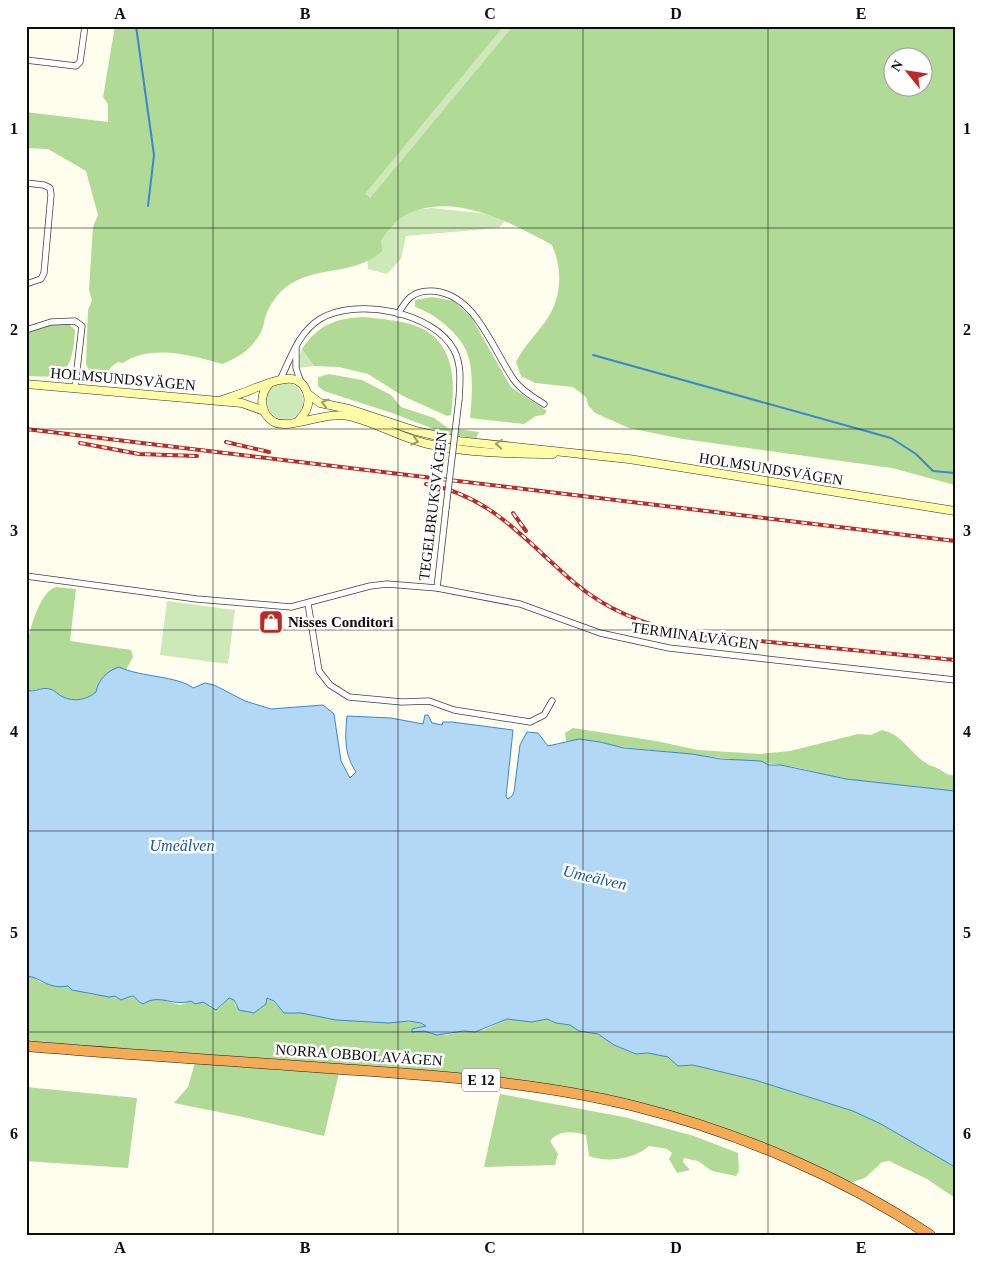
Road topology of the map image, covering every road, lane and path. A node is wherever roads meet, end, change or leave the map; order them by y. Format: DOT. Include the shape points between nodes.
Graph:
graph roads {
  1 [pos="85,26"];
  2 [pos="26,60"];
  3 [pos="26,183"];
  4 [pos="26,284"];
  5 [pos="398,314"];
  6 [pos="26,330"];
  7 [pos="296,347"];
  8 [pos="281,378"];
  9 [pos="270,383"];
  10 [pos="26,384"];
  11 [pos="302,385"];
  12 [pos="75,388"];
  13 [pos="308,394"];
  14 [pos="218,402"];
  15 [pos="544,404"];
  16 [pos="264,411"];
  17 [pos="298,420"];
  18 [pos="583,453"];
  19 [pos="955,511"];
  20 [pos="26,576"];
  21 [pos="437,588"];
  22 [pos="308,604"];
  23 [pos="955,680"];
  24 [pos="552,701"];
  25 [pos="26,1046"];
  26 [pos="930,1235"];
  1 -- 2 [label="street" via="80,62 76,66"];
  3 -- 4 [label="street" via="44,185 50,188 51,195 44,273 41,279"];
  5 -- 7 [label="street, TEGELBRUKSVÄGEN" via="358,308 333,312 311,326"];
  5 -- 15 [label="street" via="415,293 437,291 454,298 478,322 515,381"];
  5 -- 21 [label="street, TEGELBRUKSVÄGEN, bridge" via="429,324 447,340 460,365"];
  6 -- 12 [label="street" via="60,320 75,321 82,326"];
  7 -- 8 [label="street, TEGELBRUKSVÄGEN"];
  7 -- 11 [label="street" via="296,368"];
  8 -- 9 [label="main road, HOLMSUNDSVÄGEN"];
  8 -- 11 [label="main road" via="293,379"];
  9 -- 14 [label="main road, HOLMSUNDSVÄGEN"];
  9 -- 16 [label="main road" via="263,394"];
  10 -- 12 [label="main road, HOLMSUNDSVÄGEN"];
  11 -- 13 [label="main road, HOLMSUNDSVÄGEN"];
  12 -- 14 [label="main road, HOLMSUNDSVÄGEN"];
  13 -- 17 [label="main road" via="307,408"];
  18 -- 13 [label="main road, HOLMSUNDSVÄGEN, one-way" via="459,441 320,403"];
  14 -- 16 [label="main road, HOLMSUNDSVÄGEN" via="249,404"];
  16 -- 17 [label="main road, HOLMSUNDSVÄGEN" via="278,423 290,424"];
  17 -- 18 [label="main road, HOLMSUNDSVÄGEN, one-way" via="327,415 348,416 400,436 461,450 520,454"];
  18 -- 19 [label="main road, HOLMSUNDSVÄGEN"];
  20 -- 22 [label="street, TEGELBRUKSVÄGEN" via="268,606"];
  21 -- 22 [label="street, TEGELBRUKSVÄGEN" via="387,584 370,586"];
  21 -- 23 [label="street, TERMINALVÄGEN" via="520,604 600,633 668,648"];
  22 -- 24 [label="street" via="319,670 330,686 349,697 402,702 429,700 454,710 530,722 544,715"];
  25 -- 26 [label="highway, NORRA OBBOLAVÄGEN / E 12" via="440,1076 511,1083 589,1096 686,1121 781,1156 842,1185"];
}
